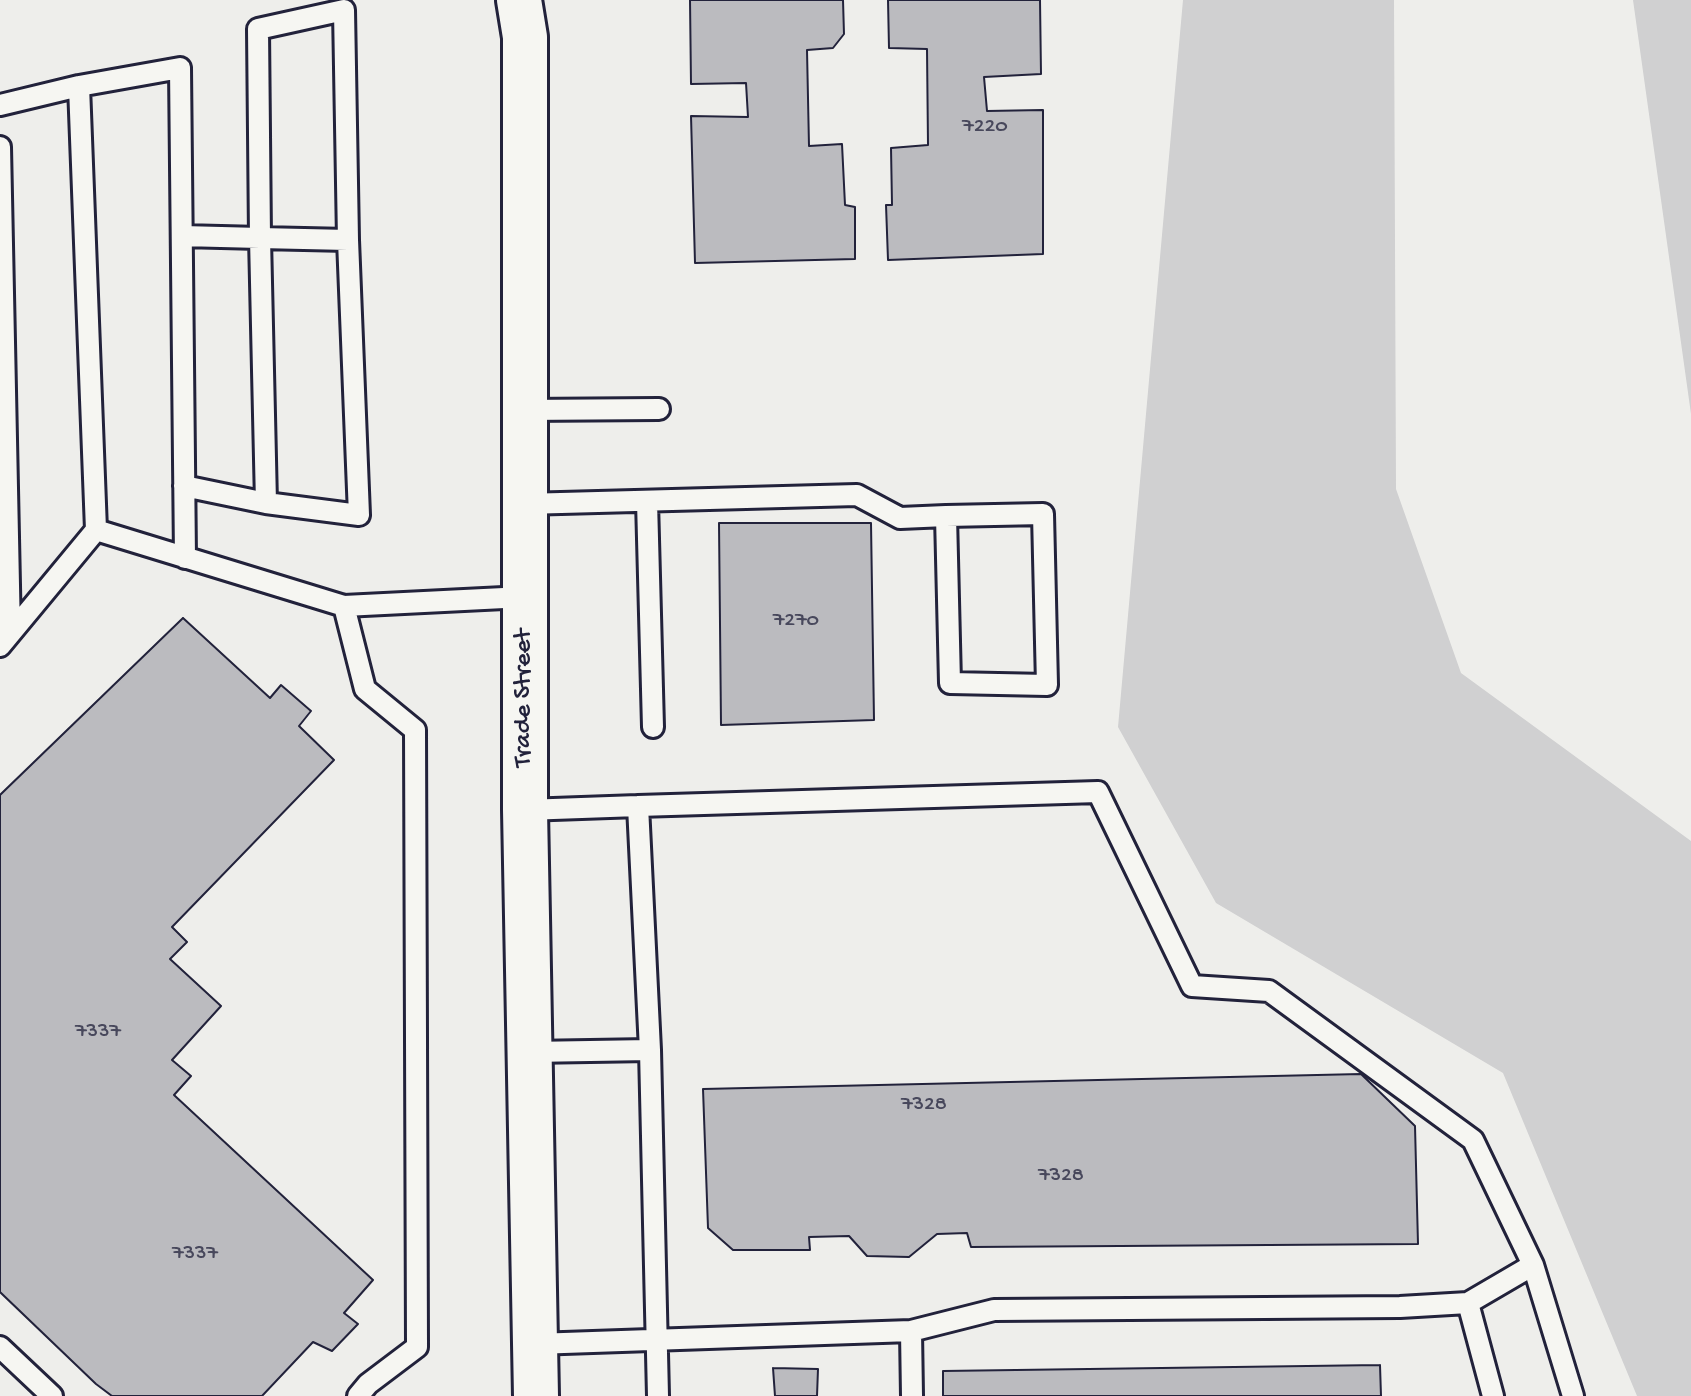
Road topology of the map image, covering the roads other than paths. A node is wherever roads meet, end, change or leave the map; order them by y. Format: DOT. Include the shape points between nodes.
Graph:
graph roads {
  1 [pos="519,0"];
  2 [pos="79,86"];
  3 [pos="0,105"];
  4 [pos="0,147"];
  5 [pos="182,236"];
  6 [pos="260,238"];
  7 [pos="348,240"];
  8 [pos="659,409"];
  9 [pos="524,410"];
  10 [pos="184,486"];
  11 [pos="647,501"];
  12 [pos="266,503"];
  13 [pos="524,504"];
  14 [pos="946,516"];
  15 [pos="96,530"];
  16 [pos="185,558"];
  17 [pos="524,597"];
  18 [pos="344,606"];
  19 [pos="5,640"];
  20 [pos="653,727"];
  21 [pos="638,806"];
  22 [pos="525,810"];
  23 [pos="650,1050"];
  24 [pos="530,1052"];
  25 [pos="1533,1265"];
  26 [pos="1468,1303"];
  27 [pos="911,1331"];
  28 [pos="657,1340"];
  29 [pos="535,1344"];
  30 [pos="0,1347"];
  31 [pos="52,1396"];
  32 [pos="358,1396"];
  33 [pos="536,1396"];
  34 [pos="658,1396"];
  35 [pos="912,1396"];
  36 [pos="1493,1396"];
  37 [pos="1573,1396"];
  1 -- 9 [label="street, Trade Street" via="525,37"];
  2 -- 3 [label="lane"];
  2 -- 5 [label="lane" via="180,68"];
  2 -- 15 [label="lane"];
  4 -- 19 [label="lane"];
  5 -- 6 [label="lane"];
  5 -- 10 [label="lane"];
  6 -- 7 [label="lane"];
  6 -- 7 [label="lane" via="258,29 344,10"];
  6 -- 12 [label="lane"];
  7 -- 12 [label="lane" via="359,515"];
  8 -- 9 [label="lane"];
  9 -- 13 [label="street, Trade Street"];
  10 -- 12 [label="lane"];
  10 -- 16 [label="lane"];
  11 -- 13 [label="lane"];
  11 -- 14 [label="lane" via="857,495 900,518"];
  11 -- 20 [label="lane"];
  13 -- 17 [label="street, Trade Street"];
  14 -- 14 [label="lane" via="1043,514 1047,685 950,683"];
  15 -- 16 [label="lane"];
  15 -- 19 [label="lane"];
  16 -- 18 [label="lane"];
  17 -- 18 [label="lane"];
  17 -- 22 [label="street, Trade Street"];
  18 -- 32 [label="lane" via="365,689 415,730 417,1347"];
  21 -- 22 [label="lane"];
  21 -- 23 [label="lane"];
  21 -- 25 [label="lane" via="1098,792 1192,986 1269,991 1473,1140"];
  22 -- 24 [label="street, Trade Street"];
  23 -- 24 [label="lane"];
  23 -- 28 [label="lane"];
  24 -- 29 [label="street, Trade Street"];
  25 -- 26 [label="lane"];
  25 -- 37 [label="lane"];
  26 -- 27 [label="lane" via="994,1310"];
  26 -- 36 [label="lane"];
  27 -- 28 [label="lane"];
  27 -- 35 [label="lane"];
  28 -- 29 [label="lane"];
  28 -- 34 [label="lane"];
  29 -- 33 [label="street, Trade Street"];
  30 -- 31 [label="lane"];
}
